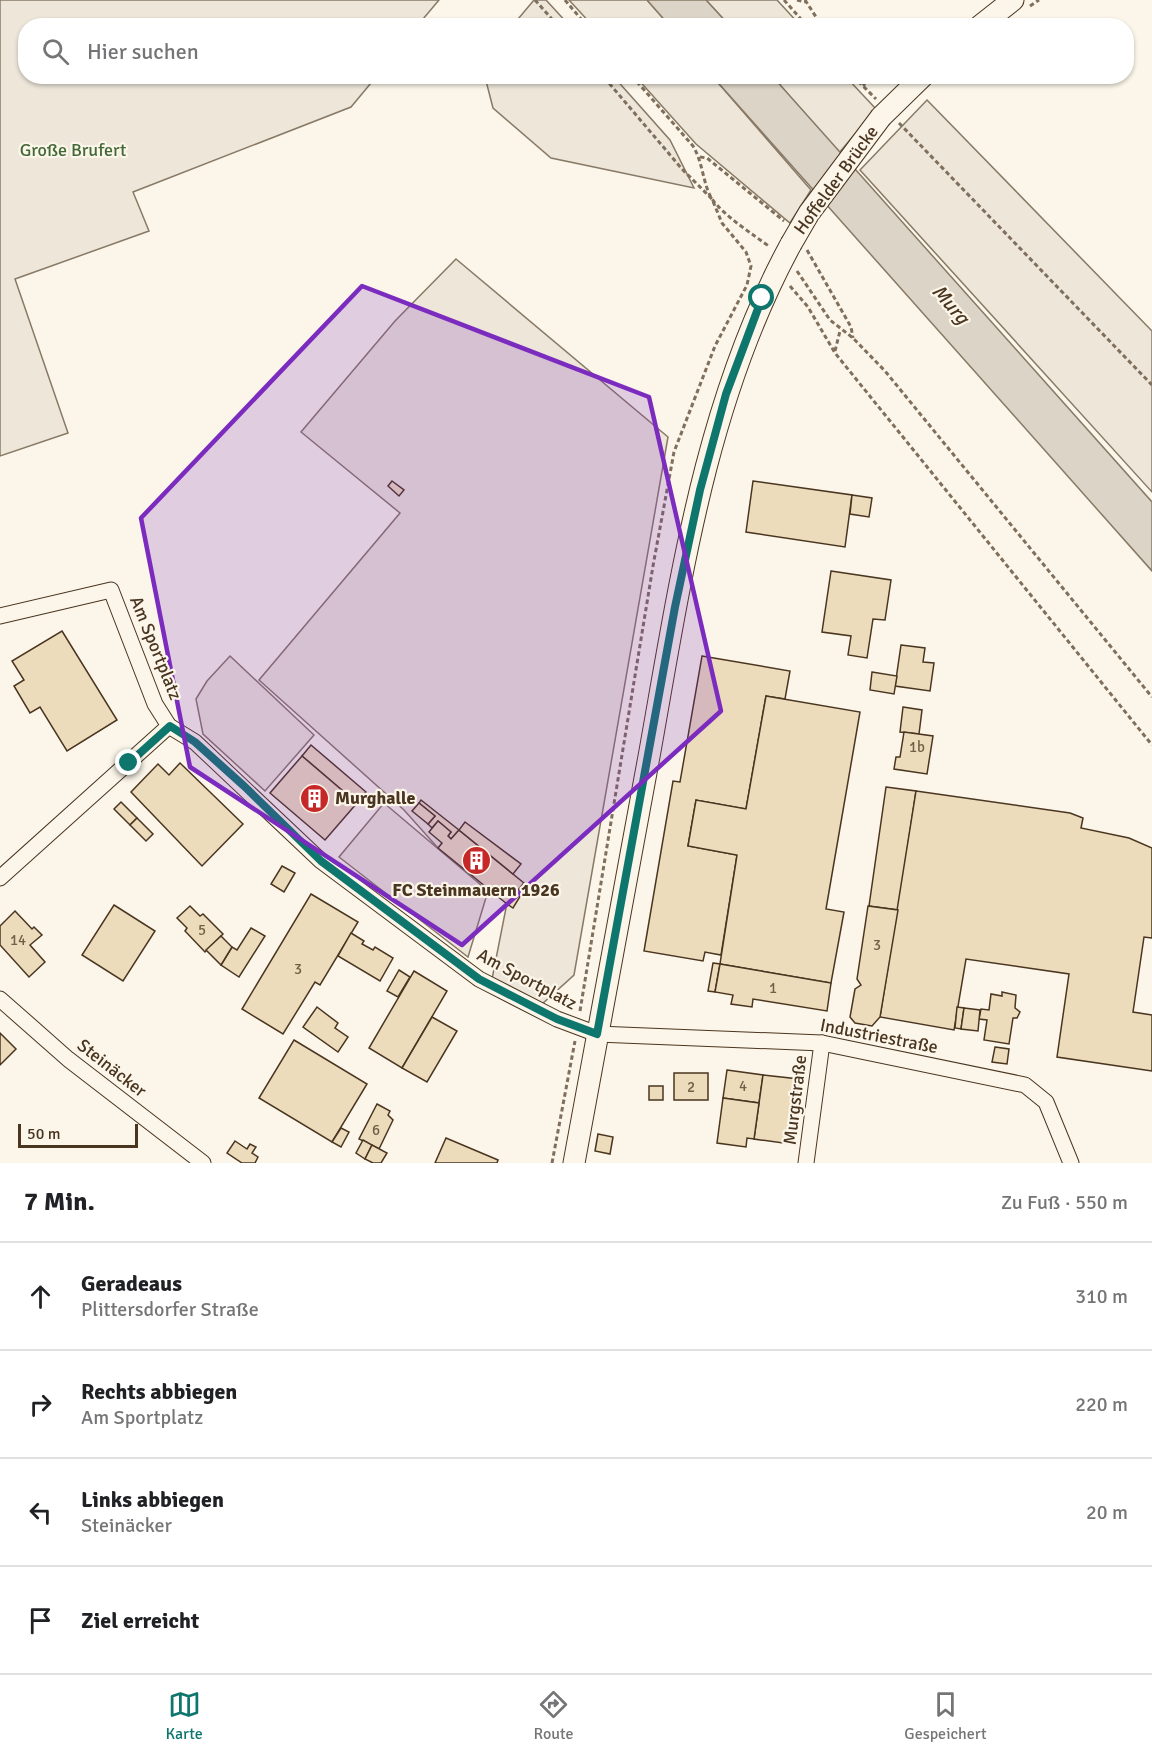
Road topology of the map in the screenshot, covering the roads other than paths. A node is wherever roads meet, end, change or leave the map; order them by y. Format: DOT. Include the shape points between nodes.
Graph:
graph roads {
  1 [pos="1013,0"];
  2 [pos="990,18"];
  3 [pos="917,84"];
  4 [pos="0,616"];
  5 [pos="170,726"];
  6 [pos="0,878"];
  7 [pos="0,999"];
  8 [pos="597,1034"];
  9 [pos="822,1043"];
  10 [pos="203,1163"];
  11 [pos="574,1163"];
  12 [pos="806,1163"];
  13 [pos="1071,1163"];
  1 -- 2 [label="main road"];
  3 -- 8 [label="main road, Hoffelder Brücke, bridge" via="809,213 762,298 726,394 675,607"];
  4 -- 5 [label="street, Am Sportplatz" via="111,590 155,704"];
  5 -- 6 [label="street"];
  5 -- 8 [label="street, Am Sportplatz" via="195,742 321,861 479,979 577,1028"];
  7 -- 10 [label="street, Steinäcker" via="68,1059"];
  8 -- 9 [label="street, Industriestraße"];
  8 -- 11 [label="main road, Hoffelder Brücke"];
  9 -- 12 [label="street, Murgstraße"];
  9 -- 13 [label="street, Industriestraße" via="1025,1085 1046,1102"];
}
